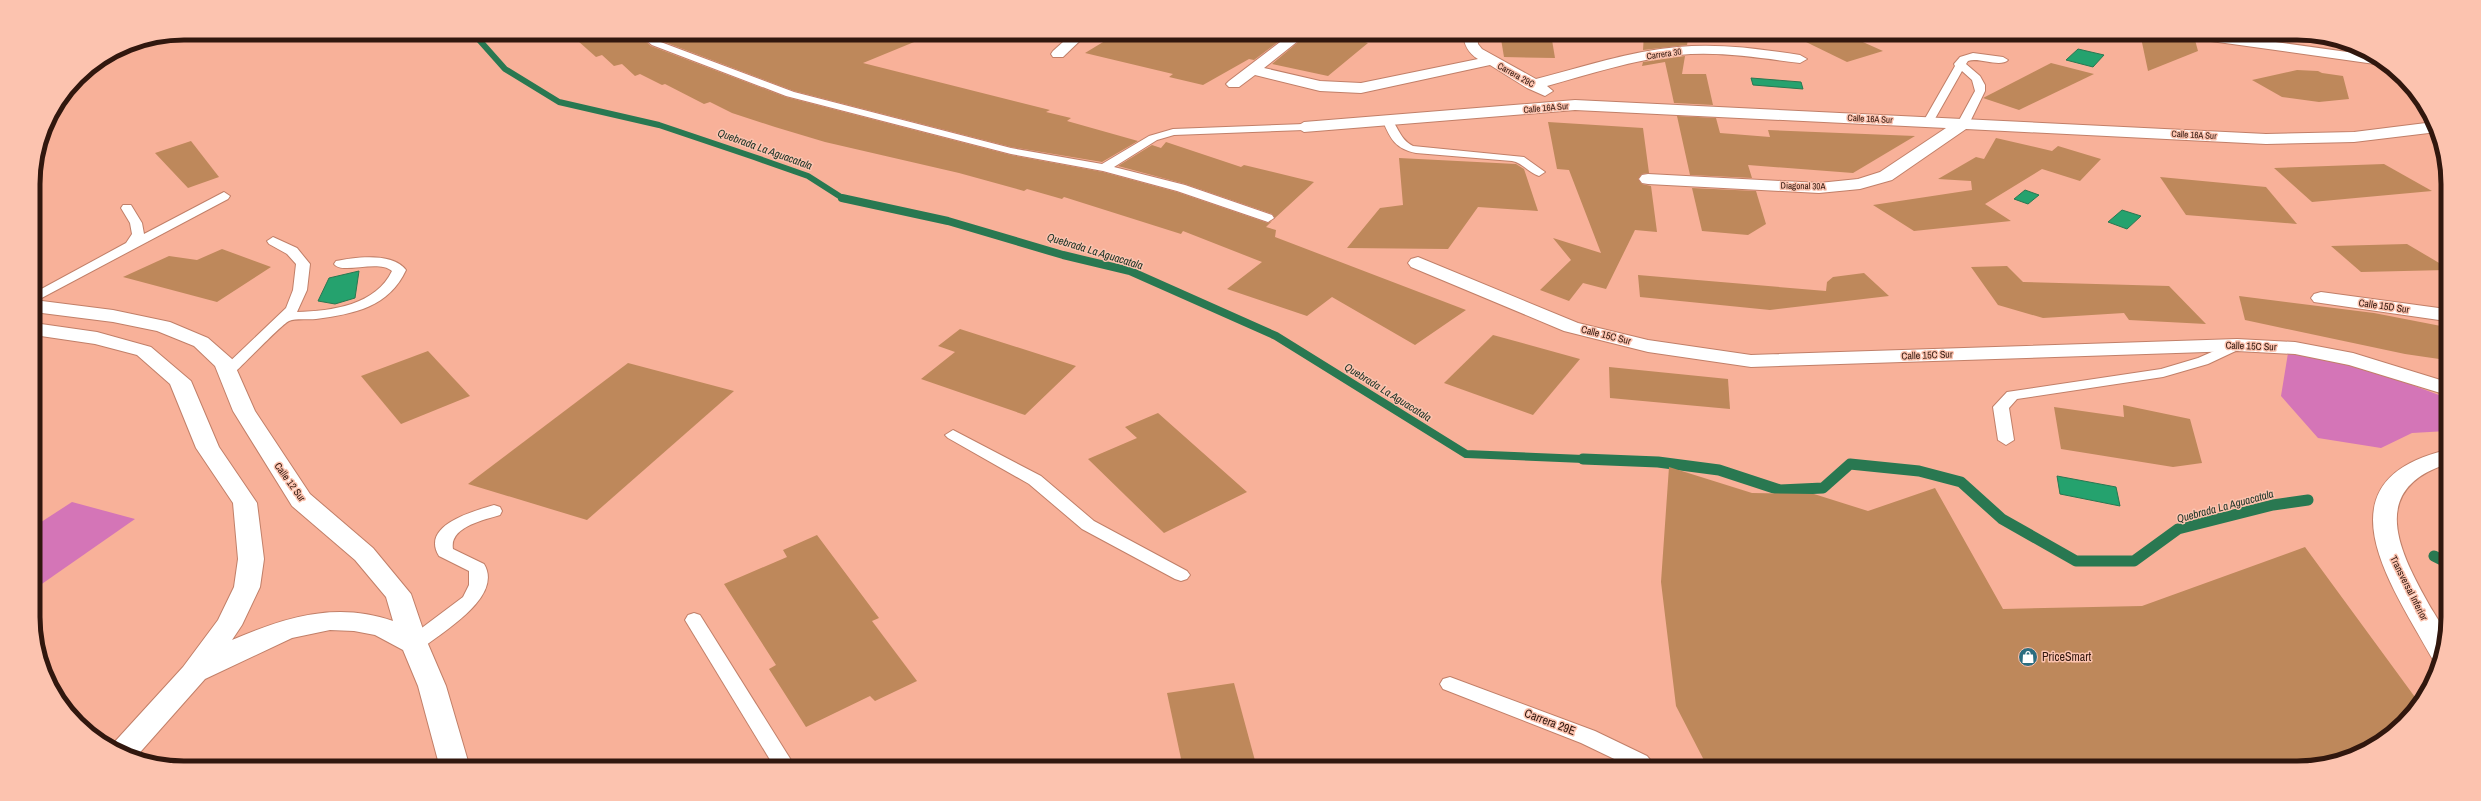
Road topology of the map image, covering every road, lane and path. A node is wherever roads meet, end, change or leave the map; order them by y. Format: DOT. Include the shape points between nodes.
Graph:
graph roads {
  1 [pos="651,40"];
  2 [pos="1073,40"];
  3 [pos="1292,40"];
  4 [pos="1471,40"];
  5 [pos="2231,40"];
  6 [pos="1058,54"];
  7 [pos="1800,59"];
  8 [pos="2003,60"];
  9 [pos="2370,60"];
  10 [pos="1490,61"];
  11 [pos="1959,64"];
  12 [pos="1251,70"];
  13 [pos="1234,84"];
  14 [pos="1532,85"];
  15 [pos="1575,105"];
  16 [pos="1388,121"];
  17 [pos="1928,122"];
  18 [pos="1963,124"];
  19 [pos="1304,127"];
  20 [pos="2429,128"];
  21 [pos="1946,136"];
  22 [pos="1104,168"];
  23 [pos="1539,172"];
  24 [pos="1648,179"];
  25 [pos="224,196"];
  26 [pos="127,208"];
  27 [pos="1268,218"];
  28 [pos="273,241"];
  29 [pos="131,246"];
  30 [pos="341,264"];
  31 [pos="1418,264"];
  32 [pos="40,295"];
  33 [pos="2321,298"];
  34 [pos="40,307"];
  35 [pos="2441,314"];
  36 [pos="286,317"];
  37 [pos="40,330"];
  38 [pos="2236,345"];
  39 [pos="228,371"];
  40 [pos="2441,387"];
  41 [pos="953,435"];
  42 [pos="2006,440"];
  43 [pos="2441,459"];
  44 [pos="494,511"];
  45 [pos="1181,575"];
  46 [pos="694,620"];
  47 [pos="414,644"];
  48 [pos="2438,644"];
  49 [pos="193,674"];
  50 [pos="1450,684"];
  51 [pos="446,740"];
  52 [pos="125,748"];
  53 [pos="439,761"];
  54 [pos="454,761"];
  55 [pos="782,761"];
  56 [pos="1638,761"];
  1 -- 22 [label="lane" via="790,94 1011,151"];
  2 -- 6 [label="street"];
  3 -- 12 [label="street"];
  4 -- 10 [label="street, Carrera 29C" via="1471,44"];
  5 -- 9 [label="street"];
  7 -- 14 [label="street, Carrera 30" via="1737,52 1679,51 1631,60"];
  8 -- 11 [label="lane" via="1973,56"];
  10 -- 12 [label="street" via="1361,88 1320,86"];
  10 -- 14 [label="street, Carrera 29C"];
  11 -- 17 [label="lane"];
  11 -- 18 [label="lane" via="1980,81 1982,90"];
  12 -- 13 [label="street"];
  14 -- 15 [label="street, Carrera 29C"];
  15 -- 16 [label="street, Calle 16A Sur"];
  15 -- 17 [label="street, Calle 16A Sur"];
  16 -- 19 [label="street, Calle 16A Sur"];
  16 -- 23 [label="lane" via="1403,146 1416,150 1512,158 1531,164"];
  17 -- 18 [label="street, Calle 16A Sur"];
  17 -- 21 [label="street"];
  18 -- 20 [label="street, Calle 16A Sur" via="2307,140"];
  18 -- 21 [label="street, Diagonal 30A"];
  19 -- 22 [label="lane" via="1173,132 1153,138"];
  21 -- 24 [label="street, Diagonal 30A" via="1886,176 1860,184 1819,188"];
  22 -- 27 [label="lane" via="1181,188"];
  25 -- 29 [label="lane"];
  26 -- 29 [label="lane" via="136,223 138,234"];
  28 -- 36 [label="lane" via="292,251 303,264 300,290 292,310"];
  29 -- 32 [label="lane"];
  30 -- 36 [label="lane" via="384,262 395,265 399,270 397,279 364,305 304,317"];
  31 -- 38 [label="street, Calle 15C Sur" via="1571,327 1648,346 1751,361"];
  33 -- 35 [label="street, Calle 15D Sur"];
  34 -- 39 [label="street, Calle 12 Sur" via="163,326 202,342 225,363"];
  36 -- 39 [label="lane"];
  37 -- 49 [label="street" via="96,338 144,351 180,381 208,448 245,503 251,559 246,587 229,624"];
  38 -- 40 [label="street, Calle 15C Sur" via="2295,348 2353,359"];
  38 -- 42 [label="lane" via="2203,361 2163,373 2012,395 2001,407"];
  39 -- 47 [label="street, Calle 12 Sur" via="244,411 301,500 364,554 398,594"];
  41 -- 45 [label="lane" via="1035,480 1088,525"];
  43 -- 48 [label="street, Transversal Inferior" via="2414,470 2395,488 2385,506 2385,527 2392,558"];
  44 -- 47 [label="lane" via="458,525 445,535 442,544 445,552 478,568 478,585 470,601"];
  46 -- 55 [label="lane"];
  47 -- 49 [label="street" via="380,626 354,620 320,620 255,640"];
  47 -- 51 [label="street, Calle 12 Sur" via="432,686"];
  49 -- 52 [label="street"];
  50 -- 56 [label="lane, Carrera 29E" via="1588,737"];
  51 -- 53 [label="street"];
  51 -- 54 [label="street, Calle 12 Sur"];
}
